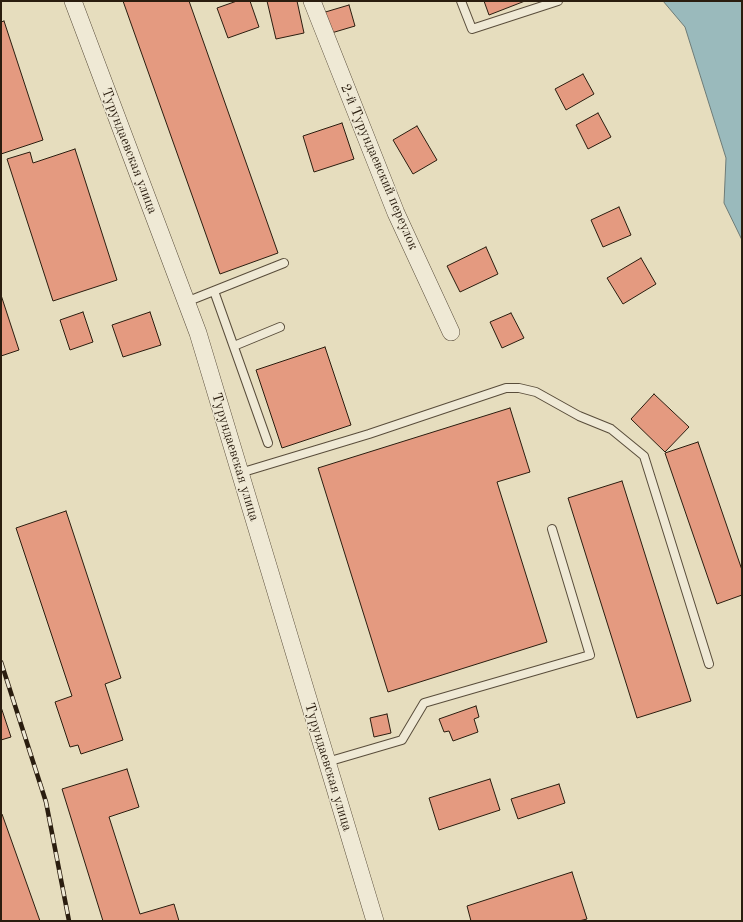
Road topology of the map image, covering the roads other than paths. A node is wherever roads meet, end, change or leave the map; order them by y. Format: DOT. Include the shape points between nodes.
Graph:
graph roads {
  1 [pos="73,1"];
  2 [pos="312,1"];
  3 [pos="461,1"];
  4 [pos="558,1"];
  5 [pos="284,264"];
  6 [pos="214,291"];
  7 [pos="186,302"];
  8 [pos="280,327"];
  9 [pos="451,332"];
  10 [pos="234,346"];
  11 [pos="268,443"];
  12 [pos="240,473"];
  13 [pos="552,529"];
  14 [pos="709,664"];
  15 [pos="327,762"];
  16 [pos="374,921"];
  1 -- 7 [label="street, Турундаевская улица"];
  2 -- 9 [label="street, 2-й Турундаевский переулок" via="396,213"];
  3 -- 4 [label="lane" via="472,29"];
  5 -- 6 [label="lane"];
  6 -- 7 [label="lane"];
  6 -- 10 [label="lane"];
  7 -- 12 [label="street, Турундаевская улица" via="198,333"];
  8 -- 10 [label="lane"];
  10 -- 11 [label="lane"];
  12 -- 14 [label="lane" via="369,434 506,388 536,392 579,416 611,429 644,456"];
  12 -- 15 [label="street, Турундаевская улица"];
  13 -- 15 [label="lane" via="590,655 424,703 402,740"];
  15 -- 16 [label="street, Турундаевская улица"];
}
